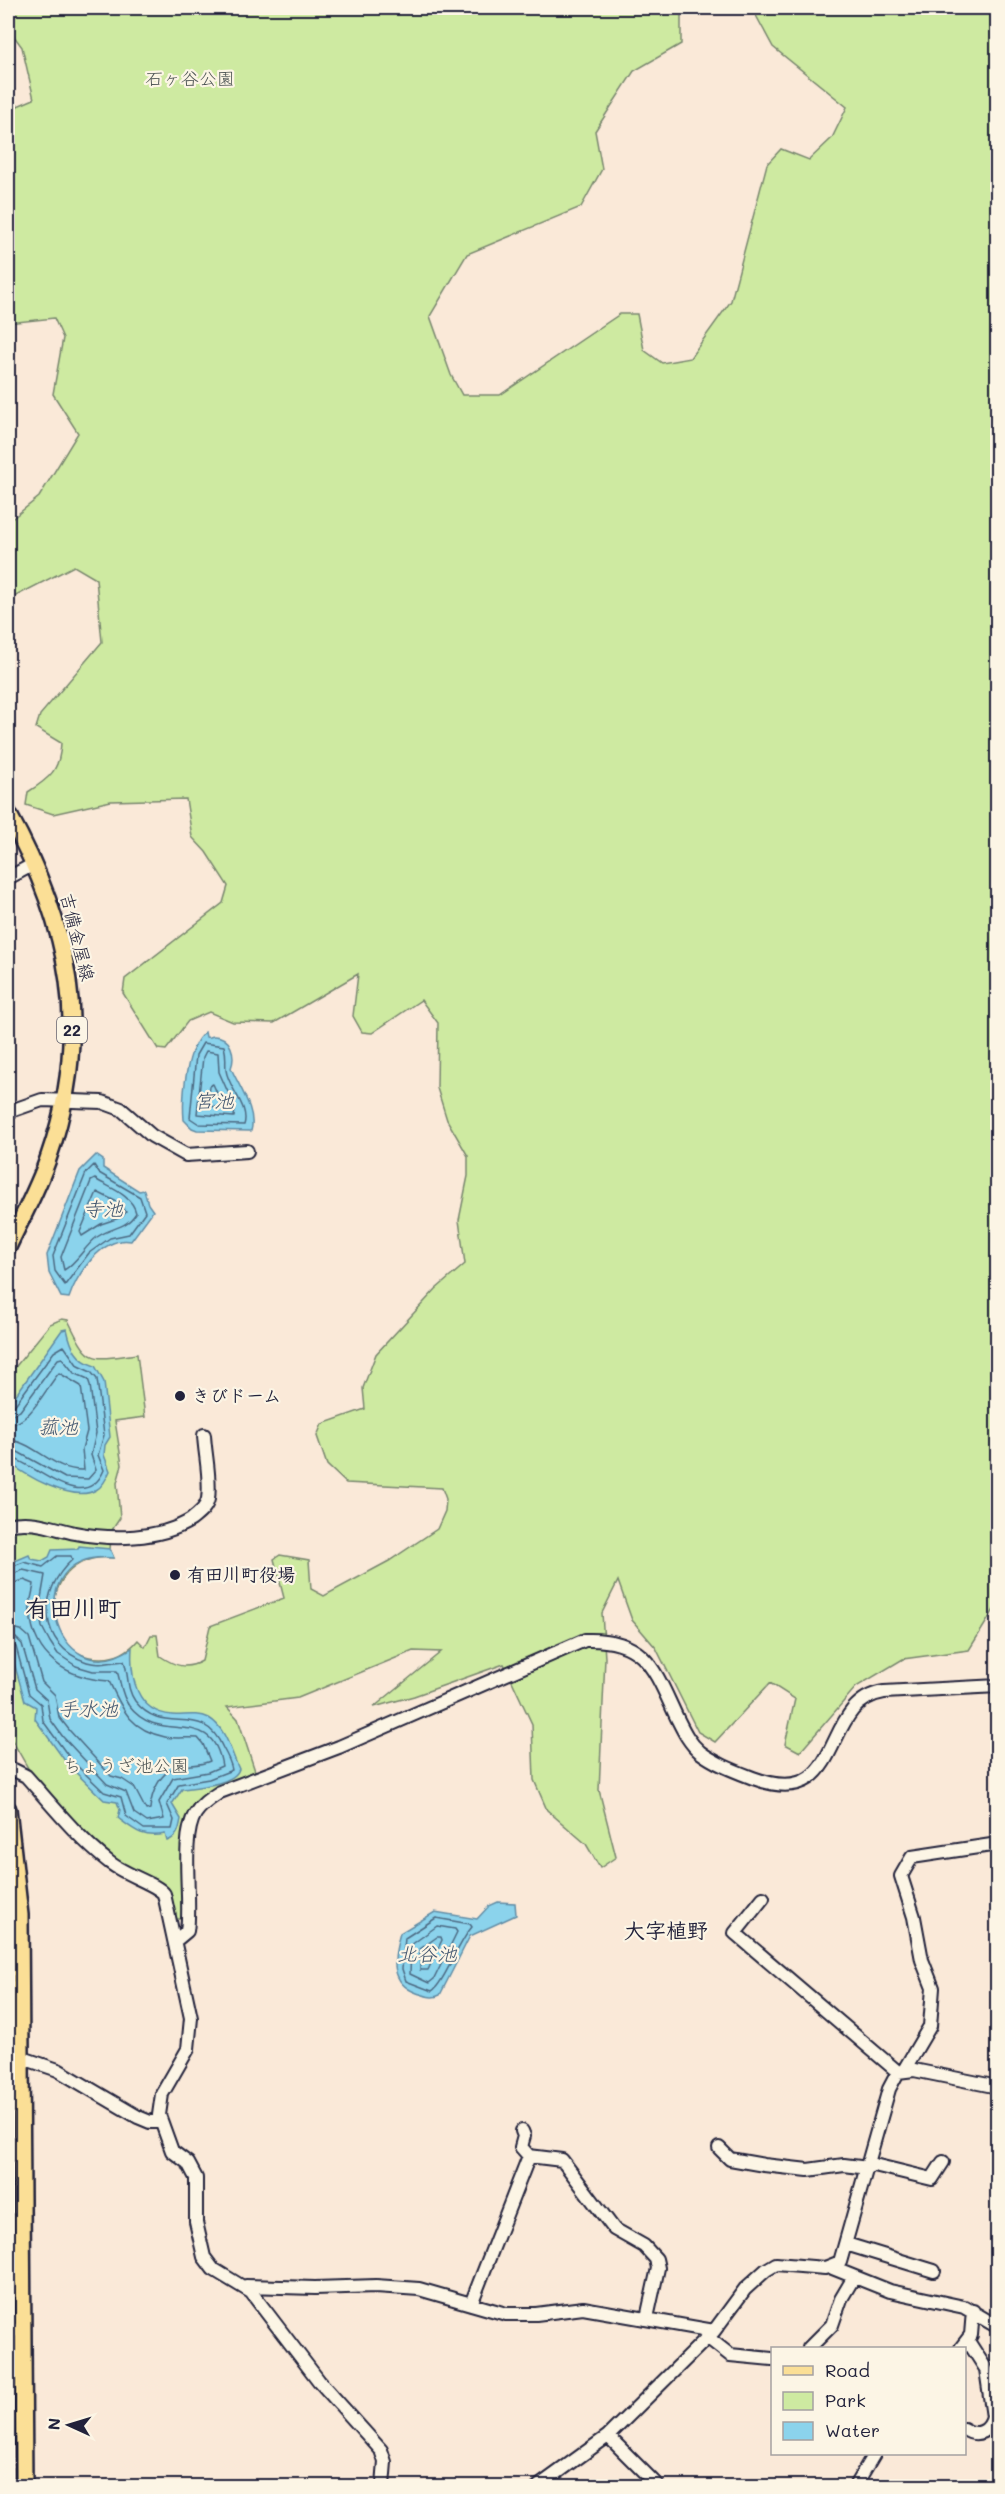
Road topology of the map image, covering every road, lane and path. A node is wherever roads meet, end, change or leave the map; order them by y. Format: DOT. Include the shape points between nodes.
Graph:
graph roads {
  1 [pos="8,813"];
  2 [pos="34,864"];
  3 [pos="8,878"];
  4 [pos="65,1102"];
  5 [pos="8,1112"];
  6 [pos="247,1152"];
  7 [pos="8,1247"];
  8 [pos="204,1435"];
  9 [pos="8,1524"];
  10 [pos="998,1686"];
  11 [pos="8,1770"];
  12 [pos="8,1809"];
  13 [pos="998,1845"];
  14 [pos="763,1898"];
  15 [pos="175,1941"];
  16 [pos="14,2055"];
  17 [pos="901,2071"];
  18 [pos="998,2087"];
  19 [pos="161,2122"];
  20 [pos="522,2131"];
  21 [pos="719,2148"];
  22 [pos="528,2156"];
  23 [pos="943,2162"];
  24 [pos="869,2166"];
  25 [pos="846,2244"];
  26 [pos="830,2267"];
  27 [pos="934,2271"];
  28 [pos="854,2277"];
  29 [pos="246,2286"];
  30 [pos="471,2304"];
  31 [pos="973,2311"];
  32 [pos="646,2318"];
  33 [pos="998,2327"];
  34 [pos="15,2330"];
  35 [pos="711,2334"];
  36 [pos="965,2345"];
  37 [pos="810,2347"];
  38 [pos="771,2359"];
  39 [pos="966,2430"];
  40 [pos="608,2436"];
  41 [pos="873,2455"];
  42 [pos="24,2487"];
  43 [pos="383,2487"];
  44 [pos="539,2487"];
  45 [pos="658,2487"];
  46 [pos="855,2487"];
  1 -- 2 [label="main road, 吉備金屋線 / 22"];
  2 -- 3 [label="street"];
  2 -- 4 [label="main road, 吉備金屋線 / 22" via="53,911 69,974 72,1038"];
  4 -- 5 [label="street" via="42,1100"];
  4 -- 6 [label="street" via="92,1100 111,1104 171,1149 186,1155"];
  4 -- 7 [label="main road, 吉備金屋線 / 22" via="49,1158"];
  8 -- 9 [label="street" via="208,1499 202,1511 177,1529 152,1535 103,1536 28,1522"];
  10 -- 15 [label="street" via="867,1696 846,1720 824,1766 801,1782 782,1786 730,1770 698,1750 653,1669 632,1648 618,1641 585,1640 339,1747 220,1792 205,1802 195,1814 188,1839 188,1931"];
  11 -- 15 [label="street" via="26,1776 111,1864 161,1889 167,1899"];
  12 -- 16 [label="main road" via="20,1915"];
  13 -- 17 [label="street" via="912,1857 901,1876 933,1988 930,2026"];
  14 -- 17 [label="street" via="735,1933"];
  15 -- 19 [label="street" via="190,2007 190,2041 186,2055 162,2094"];
  16 -- 19 [label="street" via="58,2070 138,2117"];
  16 -- 34 [label="main road"];
  17 -- 18 [label="street" via="914,2070"];
  17 -- 24 [label="street" via="889,2089"];
  19 -- 29 [label="street" via="172,2151 188,2163 196,2178 196,2222 204,2257 213,2269"];
  20 -- 22 [label="street" via="521,2147"];
  21 -- 24 [label="street" via="730,2159 764,2165 808,2170"];
  22 -- 30 [label="street"];
  22 -- 32 [label="street" via="562,2160 618,2232 653,2254 658,2268"];
  23 -- 24 [label="street" via="932,2179"];
  24 -- 25 [label="street"];
  25 -- 26 [label="street" via="840,2262"];
  25 -- 27 [label="street"];
  26 -- 28 [label="street"];
  26 -- 35 [label="street" via="776,2264 745,2289"];
  28 -- 31 [label="street" via="890,2291"];
  28 -- 37 [label="street" via="832,2325"];
  29 -- 30 [label="street" via="419,2289"];
  29 -- 43 [label="street" via="319,2381 381,2450 385,2462"];
  30 -- 32 [label="street" via="506,2314 584,2308"];
  31 -- 33 [label="street"];
  31 -- 36 [label="street" via="972,2330"];
  32 -- 35 [label="street"];
  34 -- 42 [label="main road"];
  35 -- 38 [label="street" via="730,2355"];
  35 -- 40 [label="street"];
  36 -- 39 [label="street" via="986,2369 993,2416 979,2434"];
  40 -- 44 [label="street"];
  40 -- 45 [label="street"];
  41 -- 46 [label="street"];
}
